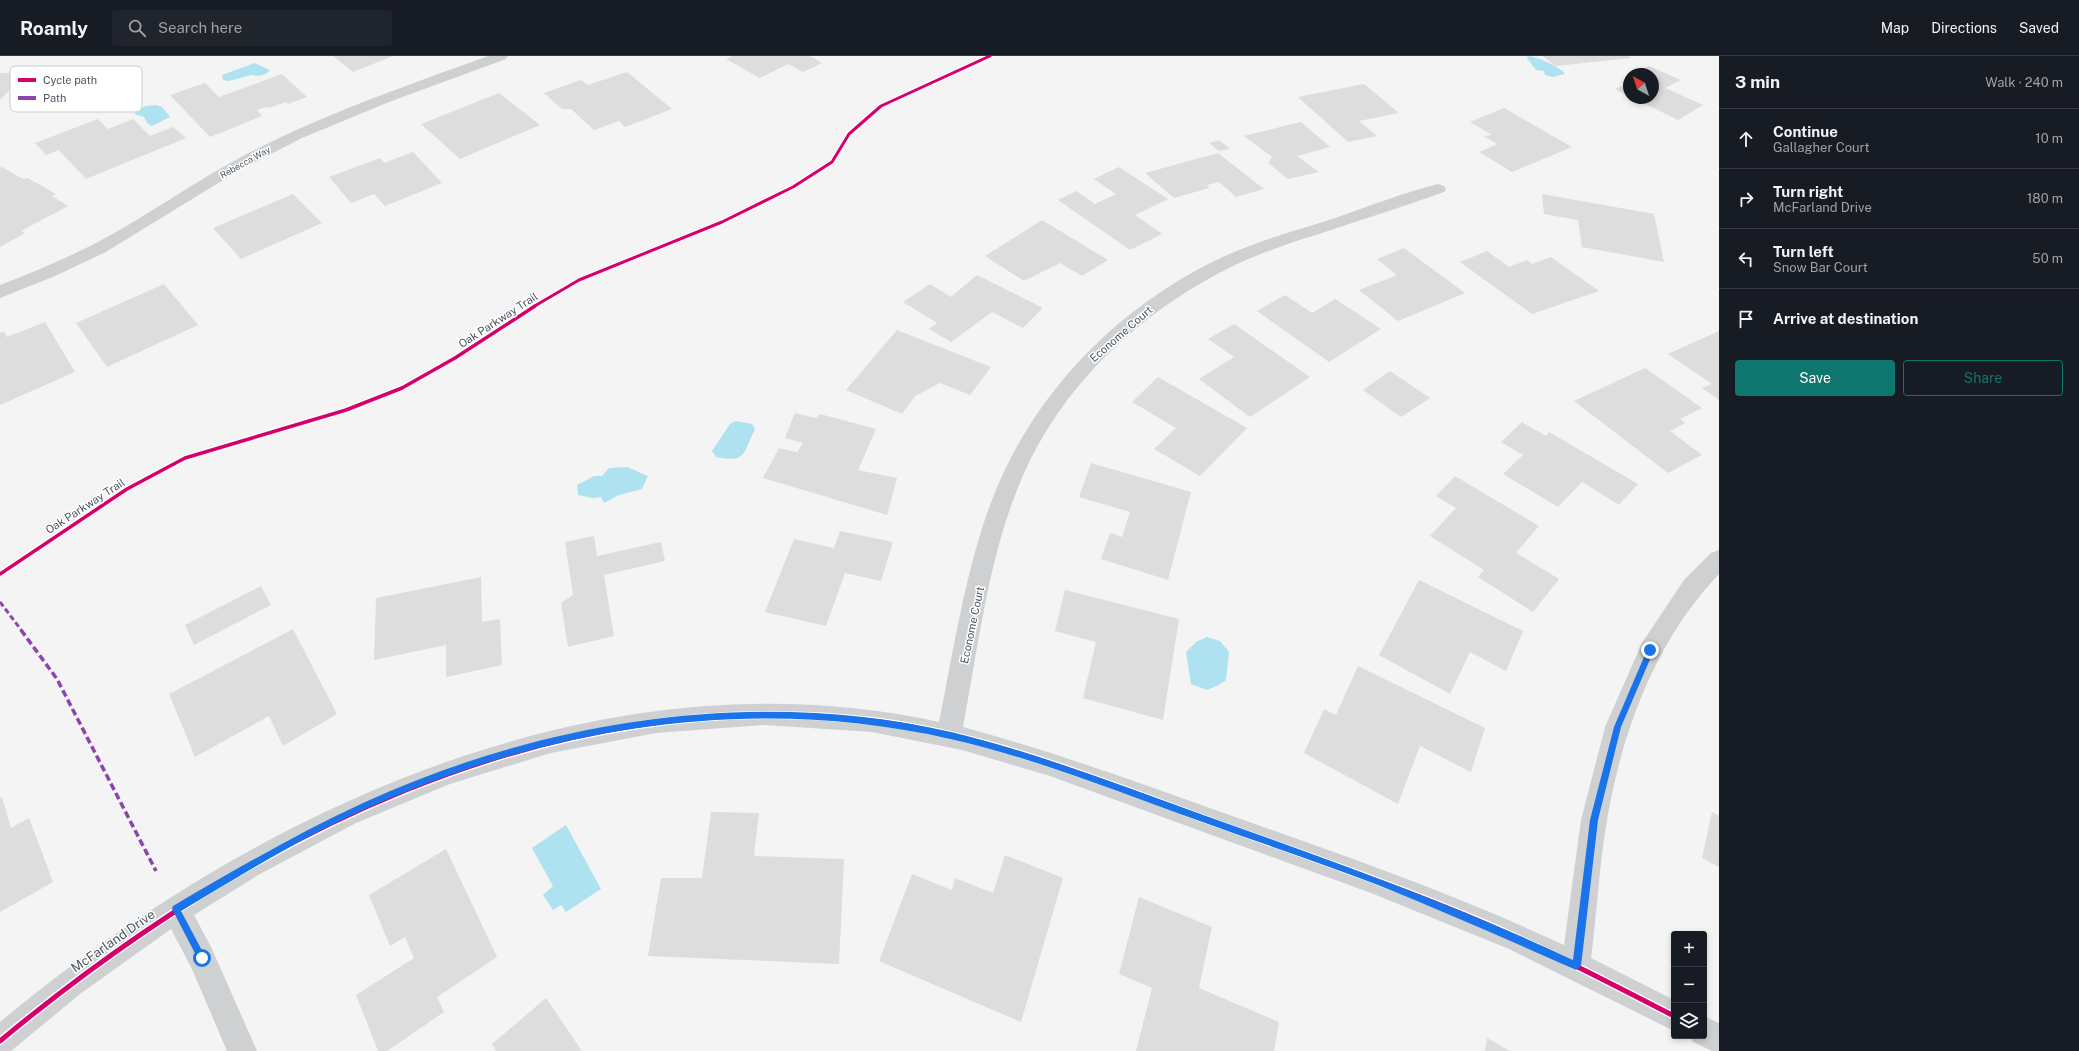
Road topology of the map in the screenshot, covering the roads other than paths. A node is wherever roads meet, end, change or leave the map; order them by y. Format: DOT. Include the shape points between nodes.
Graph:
graph roads {
  1 [pos="501,56"];
  2 [pos="1438,189"];
  3 [pos="0,292"];
  4 [pos="1719,559"];
  5 [pos="949,735"];
  6 [pos="176,909"];
  7 [pos="1576,966"];
  8 [pos="1671,1014"];
  9 [pos="1707,1033"];
  10 [pos="1719,1039"];
  11 [pos="0,1041"];
  12 [pos="242,1051"];
  1 -- 3 [label="street, Rebecca Way" via="317,126 269,148 128,232 71,262"];
  2 -- 5 [label="street, Econome Court" via="1279,241 1229,261 1184,285 1141,314 1101,348 1080,371 1065,388 1034,434 1008,487 988,548"];
  4 -- 7 [label="street" via="1692,588 1650,650 1617,727 1594,820"];
  5 -- 6 [label="street, McFarland Drive" via="863,721 788,715 706,716 623,726 540,744 455,769 367,804 278,849"];
  5 -- 7 [label="street, McFarland Drive" via="1033,757 1376,880 1515,937"];
  6 -- 11 [label="street, McFarland Drive" via="71,983"];
  6 -- 12 [label="street" via="202,958"];
  7 -- 8 [label="street, McFarland Drive"];
  9 -- 10 [label="street"];
}
